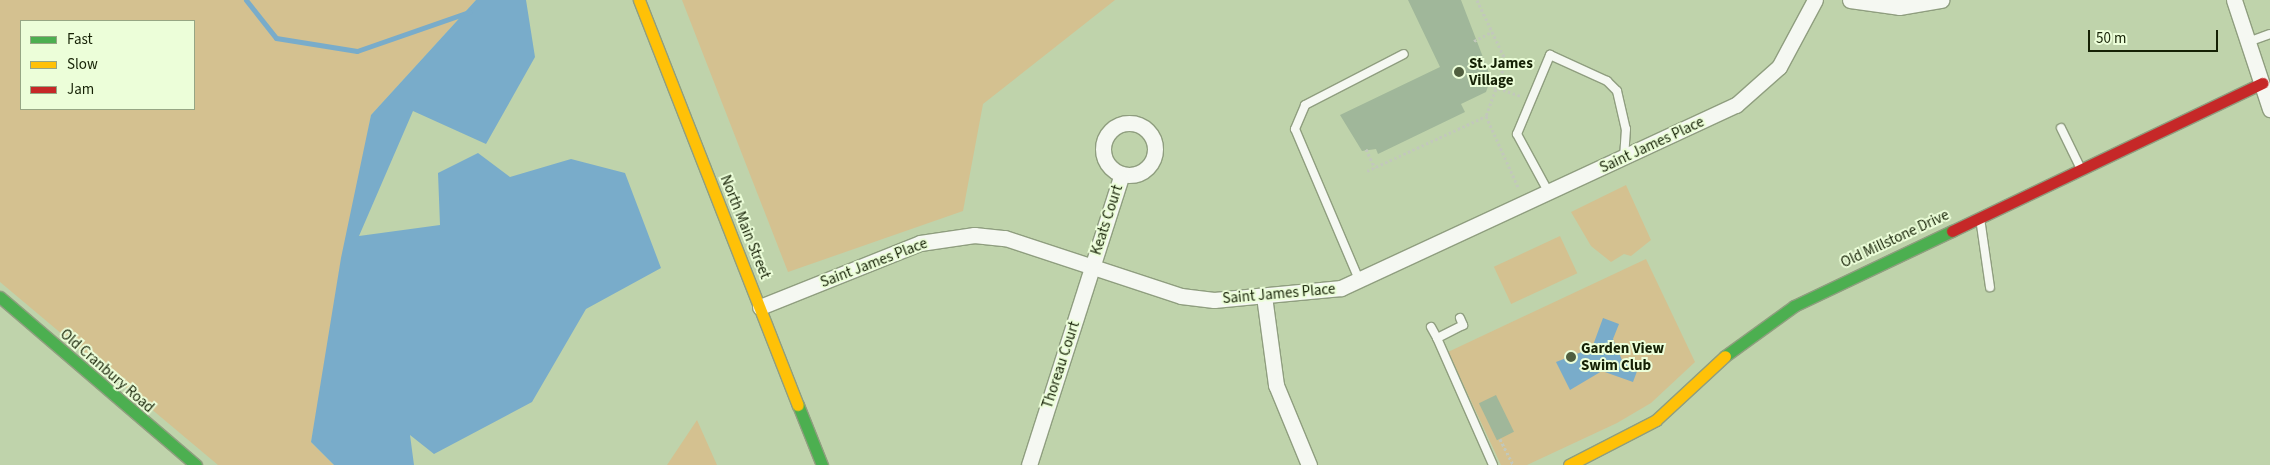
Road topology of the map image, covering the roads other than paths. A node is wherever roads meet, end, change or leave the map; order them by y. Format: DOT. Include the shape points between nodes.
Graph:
graph roads {
  1 [pos="639,0"];
  2 [pos="1815,0"];
  3 [pos="1850,0"];
  4 [pos="1941,0"];
  5 [pos="2234,0"];
  6 [pos="2270,34"];
  7 [pos="2248,42"];
  8 [pos="1404,54"];
  9 [pos="2262,83"];
  10 [pos="2270,109"];
  11 [pos="2061,128"];
  12 [pos="1624,158"];
  13 [pos="2081,168"];
  14 [pos="1122,174"];
  15 [pos="1549,193"];
  16 [pos="1980,216"];
  17 [pos="1092,266"];
  18 [pos="1360,282"];
  19 [pos="1990,287"];
  20 [pos="1264,296"];
  21 [pos="0,297"];
  22 [pos="760,307"];
  23 [pos="1460,318"];
  24 [pos="1431,327"];
  25 [pos="1436,338"];
  26 [pos="196,465"];
  27 [pos="822,465"];
  28 [pos="1029,465"];
  29 [pos="1309,465"];
  30 [pos="1493,465"];
  31 [pos="1569,465"];
  1 -- 22 [label="street, North Main Street"];
  2 -- 12 [label="street, Saint James Place" via="1779,67 1762,87 1736,105"];
  3 -- 4 [label="street" via="1899,7"];
  5 -- 7 [label="street"];
  6 -- 7 [label="lane"];
  7 -- 9 [label="street"];
  8 -- 18 [label="lane" via="1305,105 1295,129"];
  9 -- 10 [label="street"];
  9 -- 13 [label="street, Old Millstone Drive"];
  11 -- 13 [label="lane"];
  12 -- 15 [label="street, Saint James Place"];
  12 -- 15 [label="lane" via="1623,106 1607,81 1550,55 1517,134"];
  13 -- 16 [label="street, Old Millstone Drive"];
  14 -- 17 [label="street, Keats Court"];
  15 -- 18 [label="street, Saint James Place"];
  16 -- 19 [label="lane"];
  16 -- 31 [label="street, Old Millstone Drive" via="1794,306 1738,344 1656,420"];
  17 -- 20 [label="street, Saint James Place" via="1182,296 1214,300"];
  17 -- 22 [label="street, Saint James Place" via="1005,238 948,237 920,243"];
  17 -- 28 [label="street, Thoreau Court"];
  18 -- 20 [label="street, Saint James Place"];
  20 -- 29 [label="street" via="1276,385"];
  21 -- 26 [label="street, Old Cranbury Road"];
  22 -- 27 [label="street, North Main Street"];
  23 -- 25 [label="lane" via="1463,325"];
  24 -- 25 [label="lane"];
  25 -- 30 [label="lane"];
}
